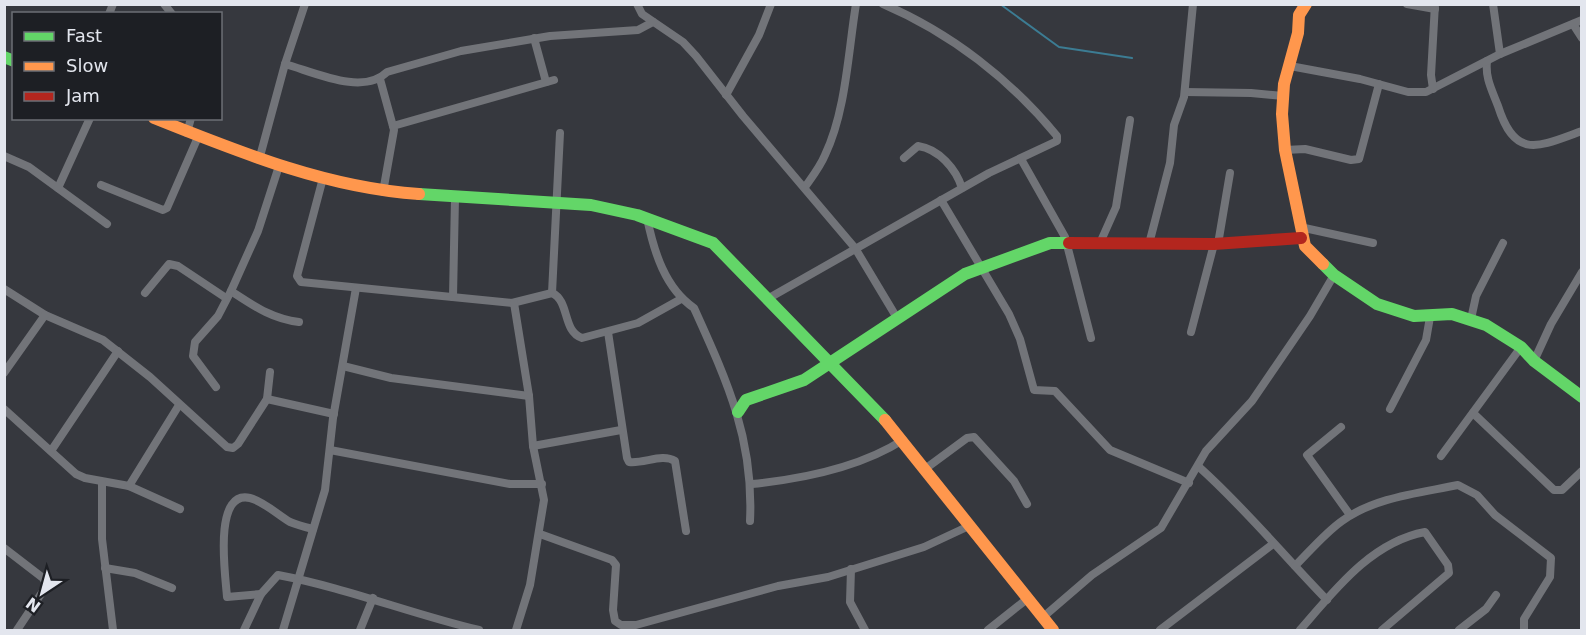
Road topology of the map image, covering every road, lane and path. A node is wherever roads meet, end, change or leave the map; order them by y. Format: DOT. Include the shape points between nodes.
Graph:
graph roads {
  1 [pos="305,4"];
  2 [pos="637,4"];
  3 [pos="856,4"];
  4 [pos="883,4"];
  5 [pos="1193,4"];
  6 [pos="1407,4"];
  7 [pos="1493,4"];
  8 [pos="1301,5"];
  9 [pos="767,6"];
  10 [pos="1435,7"];
  11 [pos="653,22"];
  12 [pos="1577,22"];
  13 [pos="534,38"];
  14 [pos="1581,38"];
  15 [pos="1500,54"];
  16 [pos="1487,61"];
  17 [pos="285,64"];
  18 [pos="1290,66"];
  19 [pos="1477,66"];
  20 [pos="1486,74"];
  21 [pos="380,80"];
  22 [pos="1379,84"];
  23 [pos="1433,89"];
  24 [pos="1185,92"];
  25 [pos="726,95"];
  26 [pos="1283,96"];
  27 [pos="89,120"];
  28 [pos="159,120"];
  29 [pos="191,120"];
  30 [pos="1130,120"];
  31 [pos="393,126"];
  32 [pos="1581,130"];
  33 [pos="560,133"];
  34 [pos="193,135"];
  35 [pos="1286,150"];
  36 [pos="4,156"];
  37 [pos="904,158"];
  38 [pos="1021,159"];
  39 [pos="259,160"];
  40 [pos="279,166"];
  41 [pos="1230,173"];
  42 [pos="323,178"];
  43 [pos="101,184"];
  44 [pos="805,187"];
  45 [pos="58,188"];
  46 [pos="962,188"];
  47 [pos="383,192"];
  48 [pos="455,198"];
  49 [pos="941,200"];
  50 [pos="559,201"];
  51 [pos="647,218"];
  52 [pos="107,224"];
  53 [pos="1301,233"];
  54 [pos="1066,242"];
  55 [pos="1100,243"];
  56 [pos="1373,243"];
  57 [pos="1503,243"];
  58 [pos="1149,244"];
  59 [pos="1216,244"];
  60 [pos="855,248"];
  61 [pos="981,268"];
  62 [pos="1581,272"];
  63 [pos="1334,275"];
  64 [pos="356,288"];
  65 [pos="4,289"];
  66 [pos="145,293"];
  67 [pos="552,293"];
  68 [pos="229,294"];
  69 [pos="453,297"];
  70 [pos="769,298"];
  71 [pos="681,299"];
  72 [pos="514,303"];
  73 [pos="45,315"];
  74 [pos="1430,317"];
  75 [pos="897,318"];
  76 [pos="1471,319"];
  77 [pos="299,322"];
  78 [pos="608,332"];
  79 [pos="1191,332"];
  80 [pos="1091,339"];
  81 [pos="1521,347"];
  82 [pos="118,351"];
  83 [pos="830,361"];
  84 [pos="1534,361"];
  85 [pos="343,366"];
  86 [pos="270,372"];
  87 [pos="4,373"];
  88 [pos="216,387"];
  89 [pos="728,391"];
  90 [pos="529,396"];
  91 [pos="1581,397"];
  92 [pos="267,399"];
  93 [pos="746,400"];
  94 [pos="179,405"];
  95 [pos="4,409"];
  96 [pos="1390,409"];
  97 [pos="738,412"];
  98 [pos="1473,412"];
  99 [pos="334,414"];
  100 [pos="1341,427"];
  101 [pos="621,430"];
  102 [pos="903,440"];
  103 [pos="533,446"];
  104 [pos="330,450"];
  105 [pos="51,451"];
  106 [pos="1441,456"];
  107 [pos="1199,467"];
  108 [pos="925,469"];
  109 [pos="1581,471"];
  110 [pos="102,482"];
  111 [pos="1189,483"];
  112 [pos="542,484"];
  113 [pos="752,484"];
  114 [pos="129,486"];
  115 [pos="1028,504"];
  116 [pos="180,509"];
  117 [pos="1350,515"];
  118 [pos="750,521"];
  119 [pos="969,526"];
  120 [pos="313,529"];
  121 [pos="686,531"];
  122 [pos="540,534"];
  123 [pos="1273,544"];
  124 [pos="4,548"];
  125 [pos="1294,566"];
  126 [pos="105,568"];
  127 [pos="851,569"];
  128 [pos="298,579"];
  129 [pos="172,588"];
  130 [pos="261,594"];
  131 [pos="1496,595"];
  132 [pos="373,598"];
  133 [pos="1028,599"];
  134 [pos="1327,600"];
  135 [pos="1042,618"];
  136 [pos="440,621"];
  137 [pos="17,630"];
  138 [pos="113,630"];
  139 [pos="244,630"];
  140 [pos="283,630"];
  141 [pos="360,630"];
  142 [pos="436,630"];
  143 [pos="479,630"];
  144 [pos="516,630"];
  145 [pos="866,630"];
  146 [pos="987,630"];
  147 [pos="1053,630"];
  148 [pos="1160,630"];
  149 [pos="1300,630"];
  150 [pos="1382,630"];
  151 [pos="1458,630"];
  152 [pos="1524,630"];
  1 -- 17 [label="street"];
  2 -- 11 [label="street"];
  3 -- 44 [label="street" via="850,54 832,135 825,156"];
  4 -- 38 [label="street" via="938,32 1031,105 1057,141"];
  5 -- 24 [label="street"];
  6 -- 10 [label="street"];
  7 -- 15 [label="street"];
  8 -- 18 [label="street"];
  9 -- 25 [label="street" via="759,34"];
  10 -- 23 [label="street"];
  11 -- 13 [label="street" via="628,31"];
  11 -- 25 [label="street" via="683,42"];
  12 -- 14 [label="street"];
  12 -- 15 [label="street"];
  13 -- 21 [label="street" via="461,51 387,72"];
  13 -- 31 [label="street" via="550,81"];
  15 -- 16 [label="street"];
  16 -- 19 [label="street"];
  16 -- 20 [label="street"];
  17 -- 21 [label="street" via="351,82"];
  17 -- 39 [label="street"];
  18 -- 22 [label="street"];
  18 -- 26 [label="street"];
  19 -- 20 [label="street"];
  19 -- 23 [label="street"];
  20 -- 32 [label="street" via="1502,120 1521,143 1540,145"];
  21 -- 31 [label="street"];
  22 -- 23 [label="street" via="1418,93"];
  22 -- 35 [label="street" via="1359,159 1305,149"];
  24 -- 26 [label="street"];
  24 -- 58 [label="street" via="1174,125 1170,163"];
  25 -- 44 [label="street"];
  26 -- 35 [label="street"];
  27 -- 45 [label="street"];
  28 -- 34 [label="street"];
  29 -- 34 [label="street"];
  30 -- 55 [label="street" via="1116,207"];
  31 -- 47 [label="street"];
  33 -- 50 [label="street"];
  34 -- 39 [label="street"];
  34 -- 43 [label="street" via="167,208 163,210"];
  35 -- 53 [label="street"];
  36 -- 45 [label="street" via="29,167"];
  37 -- 46 [label="street" via="918,146 931,150 955,171"];
  38 -- 46 [label="street"];
  38 -- 54 [label="street"];
  39 -- 40 [label="street"];
  40 -- 42 [label="street"];
  40 -- 68 [label="street" via="258,231"];
  41 -- 59 [label="street"];
  42 -- 47 [label="street"];
  42 -- 64 [label="street" via="297,279"];
  44 -- 60 [label="street"];
  45 -- 52 [label="street"];
  46 -- 49 [label="street"];
  47 -- 48 [label="street"];
  48 -- 50 [label="street"];
  48 -- 69 [label="street"];
  49 -- 60 [label="street"];
  49 -- 61 [label="street"];
  50 -- 51 [label="street"];
  50 -- 67 [label="street"];
  51 -- 70 [label="street" via="714,243"];
  51 -- 71 [label="street" via="654,251"];
  53 -- 56 [label="street"];
  53 -- 59 [label="street"];
  53 -- 63 [label="street" via="1316,260"];
  54 -- 55 [label="street"];
  54 -- 61 [label="street" via="1050,243"];
  54 -- 80 [label="street"];
  55 -- 58 [label="street"];
  57 -- 76 [label="street" via="1476,296"];
  58 -- 59 [label="street"];
  59 -- 79 [label="street"];
  60 -- 70 [label="street"];
  60 -- 75 [label="street"];
  61 -- 75 [label="street" via="946,284"];
  61 -- 111 [label="street" via="1020,339 1034,390 1055,391 1110,450"];
  62 -- 84 [label="street"];
  63 -- 74 [label="street" via="1377,304 1396,312"];
  63 -- 107 [label="street" via="1252,401 1206,452"];
  64 -- 69 [label="street"];
  64 -- 85 [label="street"];
  65 -- 73 [label="street"];
  66 -- 68 [label="street" via="169,264"];
  67 -- 72 [label="street"];
  67 -- 78 [label="street" via="560,298 576,336"];
  68 -- 77 [label="street" via="281,320"];
  68 -- 88 [label="street" via="218,316 195,342 193,357"];
  69 -- 72 [label="street"];
  70 -- 83 [label="street"];
  71 -- 78 [label="street" via="638,323"];
  71 -- 89 [label="street" via="694,308"];
  72 -- 90 [label="street"];
  73 -- 82 [label="street" via="73,325"];
  73 -- 87 [label="street"];
  74 -- 76 [label="street" via="1452,314"];
  74 -- 96 [label="street" via="1426,340"];
  75 -- 83 [label="street"];
  76 -- 81 [label="street"];
  78 -- 101 [label="street"];
  81 -- 84 [label="street"];
  81 -- 98 [label="street"];
  82 -- 94 [label="street"];
  82 -- 105 [label="street"];
  83 -- 93 [label="street" via="804,380"];
  83 -- 102 [label="street"];
  84 -- 91 [label="street"];
  85 -- 90 [label="street" via="401,379"];
  85 -- 99 [label="street"];
  86 -- 92 [label="street"];
  89 -- 93 [label="street"];
  89 -- 97 [label="street"];
  90 -- 103 [label="street"];
  92 -- 94 [label="street" via="233,448"];
  92 -- 99 [label="street"];
  93 -- 97 [label="street"];
  94 -- 114 [label="street"];
  95 -- 105 [label="street"];
  97 -- 113 [label="street"];
  98 -- 106 [label="street"];
  98 -- 109 [label="street" via="1554,490 1562,490"];
  99 -- 104 [label="street"];
  100 -- 117 [label="street" via="1307,455"];
  101 -- 103 [label="street"];
  101 -- 121 [label="street" via="629,462 667,457 675,461"];
  102 -- 108 [label="street"];
  102 -- 113 [label="street" via="828,470"];
  103 -- 112 [label="street"];
  104 -- 112 [label="street" via="510,484"];
  104 -- 120 [label="street" via="325,490"];
  105 -- 110 [label="street" via="76,474"];
  107 -- 111 [label="street"];
  107 -- 123 [label="street" via="1234,498"];
  108 -- 115 [label="street" via="966,438 974,437 1014,481"];
  108 -- 119 [label="street"];
  110 -- 114 [label="street"];
  110 -- 126 [label="street"];
  111 -- 135 [label="street" via="1161,528 1092,575"];
  112 -- 122 [label="street"];
  113 -- 118 [label="street"];
  114 -- 116 [label="street"];
  117 -- 125 [label="street"];
  117 -- 152 [label="street" via="1375,503 1458,485 1477,495 1495,515 1551,558 1550,577 1524,619"];
  119 -- 127 [label="street" via="924,547"];
  119 -- 133 [label="street"];
  120 -- 128 [label="street"];
  120 -- 130 [label="street" via="292,523 252,498 235,503 222,536 227,597"];
  122 -- 127 [label="street" via="612,560 616,565 613,610 615,621 621,625 636,625"];
  122 -- 144 [label="street"];
  123 -- 125 [label="street"];
  123 -- 148 [label="street"];
  124 -- 137 [label="street" via="47,585"];
  125 -- 134 [label="street"];
  126 -- 129 [label="street" via="135,573"];
  126 -- 138 [label="street"];
  127 -- 145 [label="street" via="850,602"];
  128 -- 130 [label="street" via="278,575"];
  128 -- 132 [label="street"];
  128 -- 140 [label="street"];
  130 -- 139 [label="street"];
  131 -- 151 [label="street" via="1486,609"];
  132 -- 136 [label="street"];
  132 -- 141 [label="street"];
  133 -- 135 [label="street"];
  133 -- 146 [label="street"];
  134 -- 149 [label="street"];
  134 -- 150 [label="street" via="1379,550 1419,533 1428,534 1449,573"];
  135 -- 147 [label="street"];
  136 -- 142 [label="street"];
  136 -- 143 [label="street"];
}
